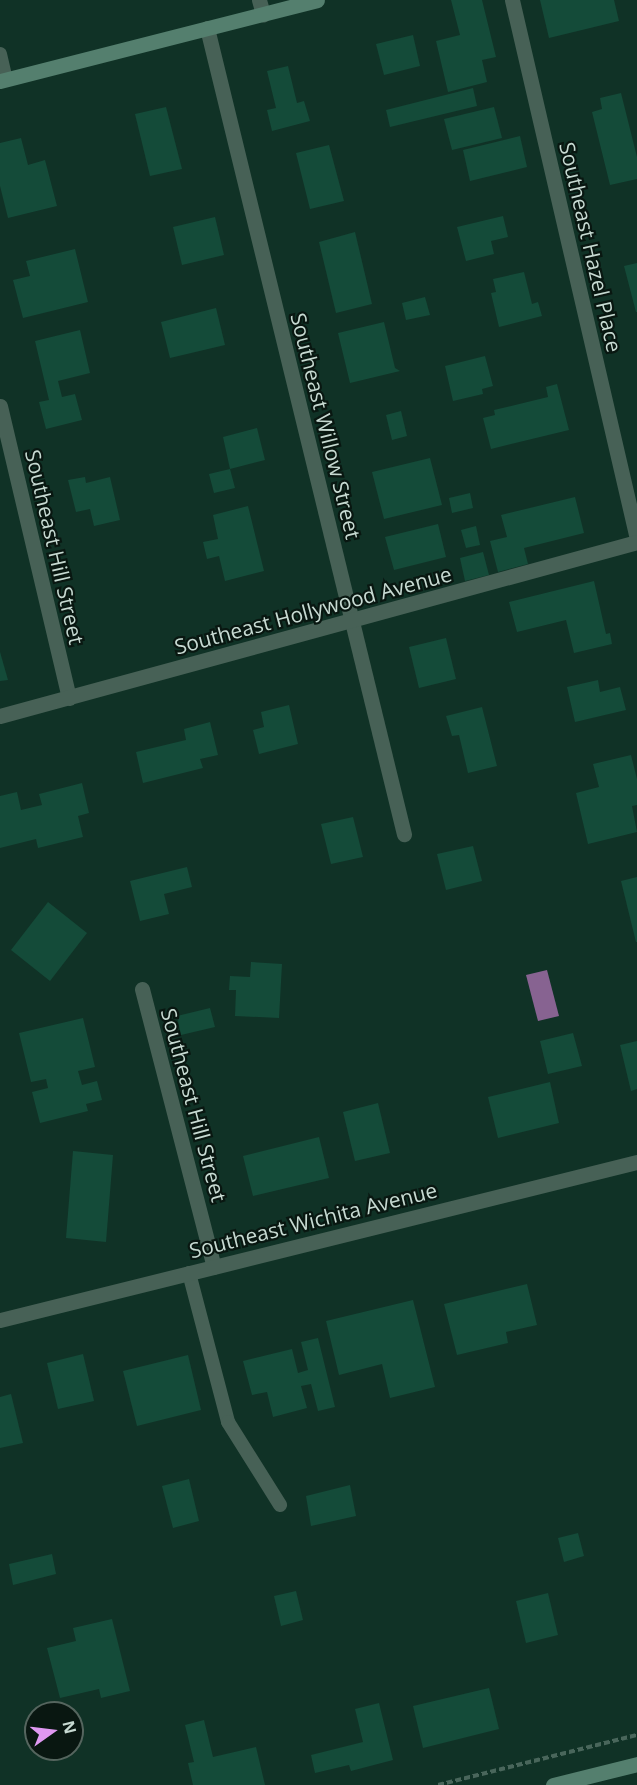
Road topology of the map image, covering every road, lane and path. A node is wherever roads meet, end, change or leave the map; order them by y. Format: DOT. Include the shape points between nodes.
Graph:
graph roads {
  1 [pos="317,0"];
  2 [pos="512,0"];
  3 [pos="261,7"];
  4 [pos="207,28"];
  5 [pos="0,54"];
  6 [pos="3,80"];
  7 [pos="0,406"];
  8 [pos="637,541"];
  9 [pos="352,622"];
  10 [pos="69,698"];
  11 [pos="0,716"];
  12 [pos="404,834"];
  13 [pos="142,989"];
  14 [pos="637,1162"];
  15 [pos="214,1267"];
  16 [pos="189,1273"];
  17 [pos="0,1320"];
  18 [pos="280,1504"];
  19 [pos="637,1735"];
  20 [pos="637,1764"];
  21 [pos="438,1785"];
  22 [pos="553,1785"];
  1 -- 3 [label="street"];
  2 -- 8 [label="street, Southeast Hazel Place"];
  3 -- 4 [label="street"];
  4 -- 6 [label="street"];
  4 -- 9 [label="street, Southeast Willow Street"];
  5 -- 6 [label="lane"];
  7 -- 10 [label="street, Southeast Hill Street"];
  8 -- 9 [label="street, Southeast Hollywood Avenue"];
  9 -- 10 [label="street, Southeast Hollywood Avenue"];
  9 -- 12 [label="street, Southeast Willow Street"];
  10 -- 11 [label="street, Southeast Hollywood Avenue"];
  13 -- 15 [label="street, Southeast Hill Street"];
  14 -- 15 [label="street, Southeast Wichita Avenue"];
  15 -- 16 [label="street, Southeast Wichita Avenue"];
  16 -- 17 [label="street, Southeast Wichita Avenue"];
  16 -- 18 [label="lane" via="228,1422"];
  19 -- 21 [label="path"];
  20 -- 22 [label="street"];
}
